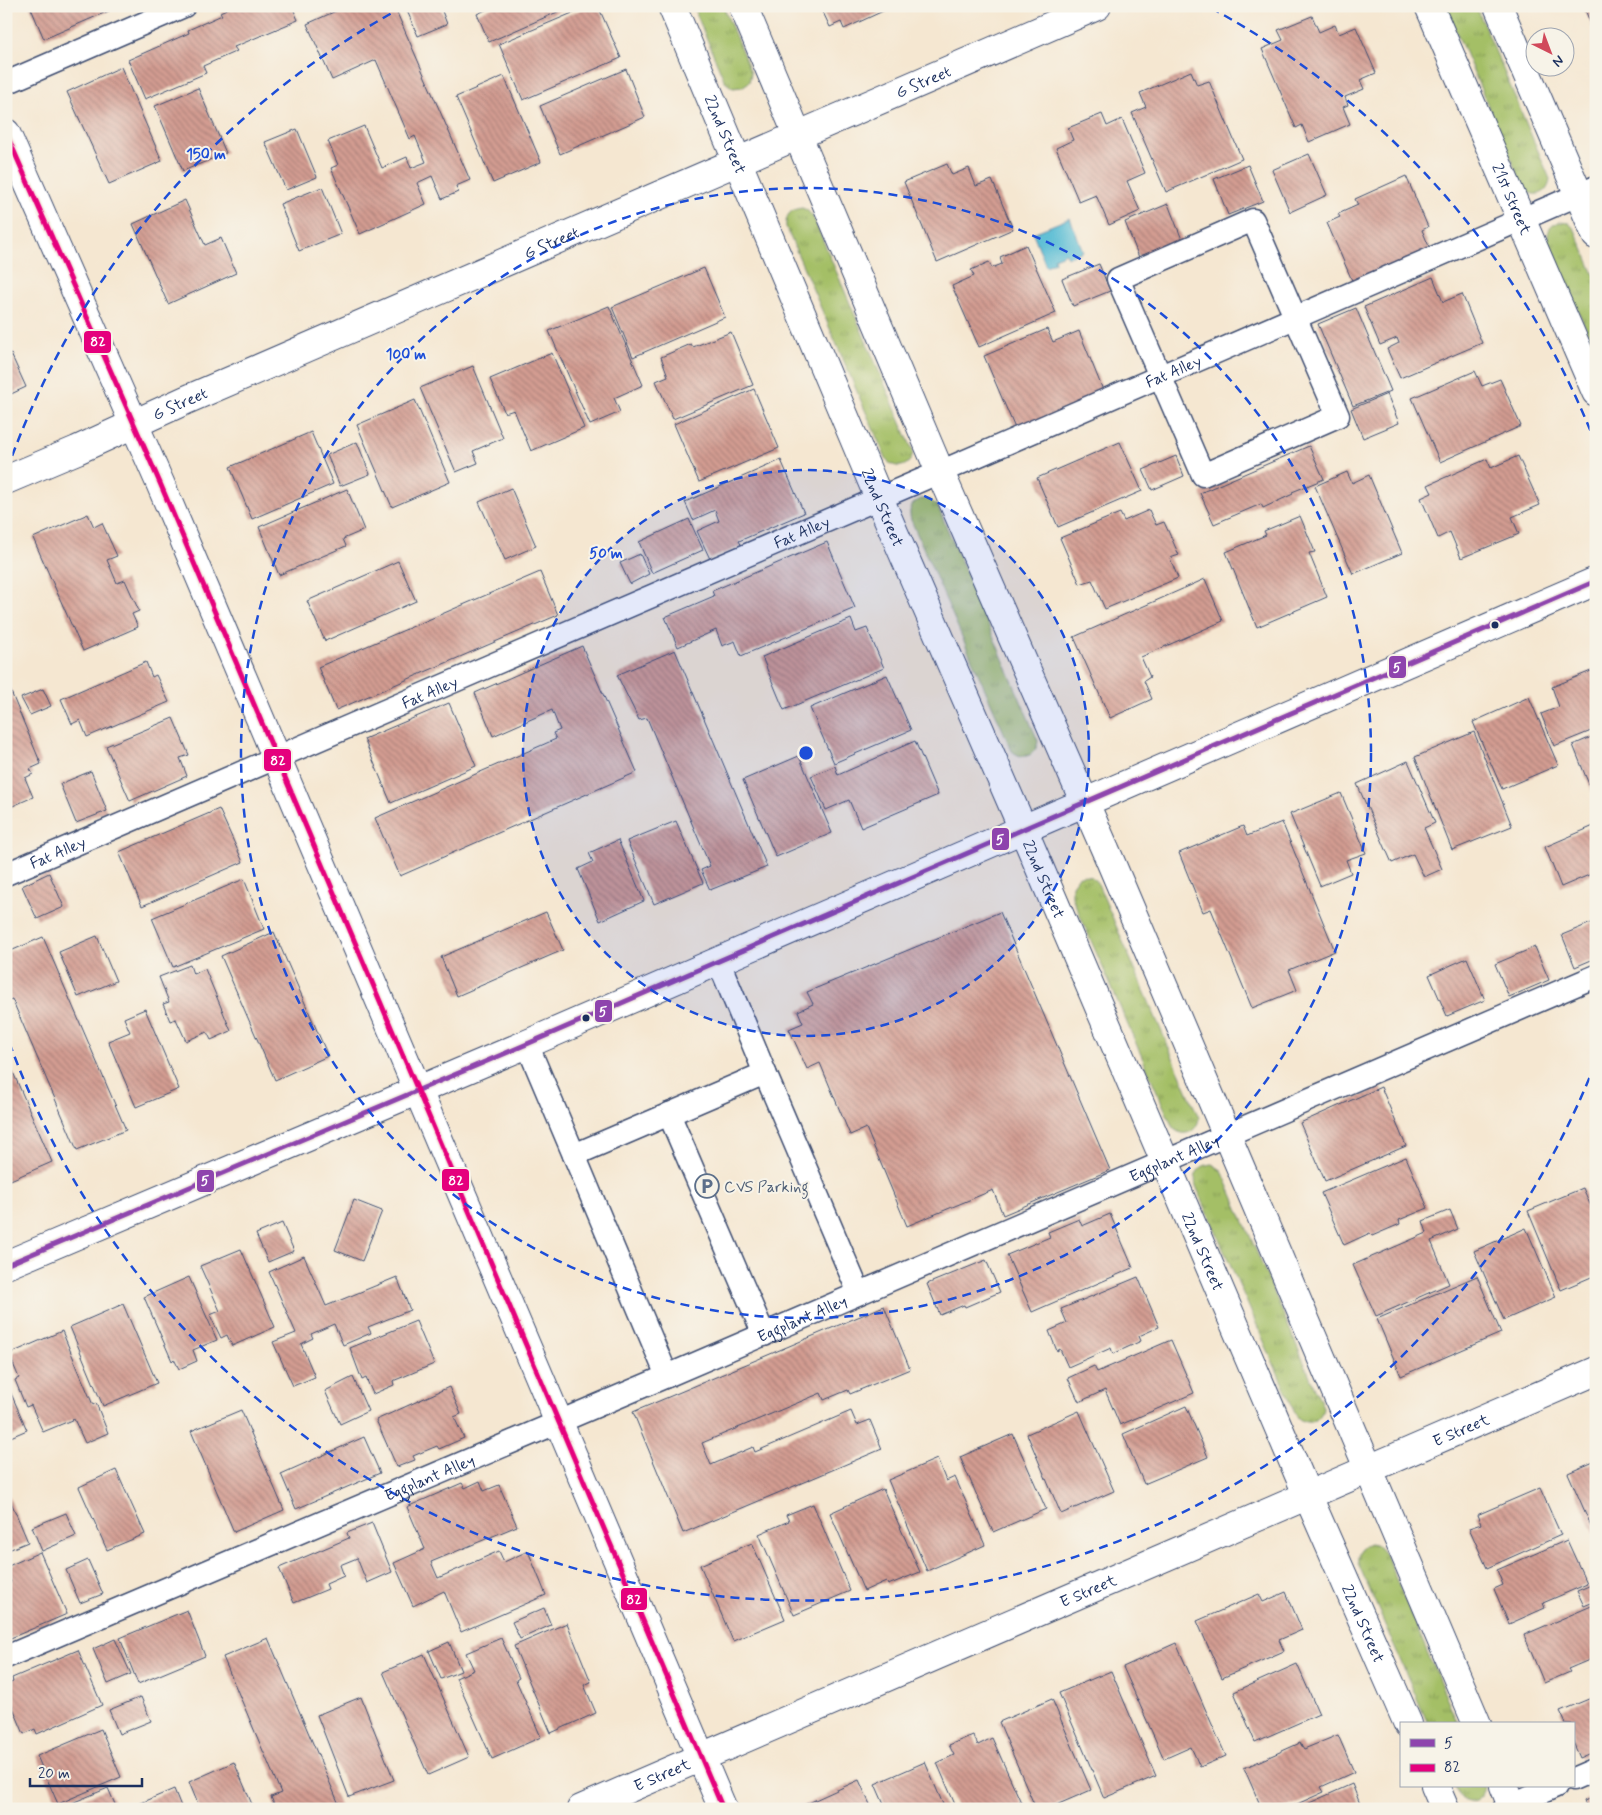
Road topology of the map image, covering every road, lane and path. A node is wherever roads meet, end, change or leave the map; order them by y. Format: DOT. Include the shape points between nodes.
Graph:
graph roads {
  1 [pos="184,6"];
  2 [pos="672,6"];
  3 [pos="743,6"];
  4 [pos="1097,6"];
  5 [pos="1429,6"];
  6 [pos="1498,6"];
  7 [pos="6,83"];
  8 [pos="6,133"];
  9 [pos="799,135"];
  10 [pos="737,161"];
  11 [pos="1587,191"];
  12 [pos="1521,220"];
  13 [pos="1596,236"];
  14 [pos="1295,318"];
  15 [pos="1161,376"];
  16 [pos="1596,392"];
  17 [pos="133,424"];
  18 [pos="940,472"];
  19 [pos="6,480"];
  20 [pos="879,498"];
  21 [pos="1596,581"];
  22 [pos="276,757"];
  23 [pos="1085,803"];
  24 [pos="1023,829"];
  25 [pos="6,874"];
  26 [pos="718,960"];
  27 [pos="1596,976"];
  28 [pos="526,1044"];
  29 [pos="765,1073"];
  30 [pos="417,1089"];
  31 [pos="669,1114"];
  32 [pos="1226,1136"];
  33 [pos="574,1155"];
  34 [pos="1166,1162"];
  35 [pos="6,1265"];
  36 [pos="859,1293"];
  37 [pos="764,1335"];
  38 [pos="1596,1371"];
  39 [pos="667,1376"];
  40 [pos="558,1422"];
  41 [pos="1368,1468"];
  42 [pos="1307,1494"];
  43 [pos="6,1657"];
  44 [pos="1407,1722"];
  45 [pos="1476,1722"];
  46 [pos="700,1756"];
  47 [pos="1596,1769"];
  48 [pos="1574,1779"];
  49 [pos="1436,1788"];
  50 [pos="1550,1788"];
  51 [pos="1508,1802"];
  52 [pos="580,1809"];
  53 [pos="722,1809"];
  54 [pos="1445,1809"];
  1 -- 7 [label="lane"];
  2 -- 10 [label="street, 22nd Street"];
  3 -- 9 [label="street"];
  4 -- 9 [label="street, G Street"];
  5 -- 12 [label="street, 21st Street"];
  6 -- 11 [label="street"];
  8 -- 17 [label="street"];
  9 -- 10 [label="street, G Street"];
  9 -- 18 [label="street"];
  10 -- 17 [label="street, G Street"];
  10 -- 20 [label="street, 22nd Street"];
  11 -- 12 [label="lane, Fat Alley"];
  11 -- 13 [label="street"];
  12 -- 14 [label="lane, Fat Alley"];
  12 -- 16 [label="street, 21st Street"];
  14 -- 15 [label="lane, Fat Alley"];
  14 -- 15 [label="lane" via="1253,220 1118,279"];
  14 -- 15 [label="lane" via="1338,416 1203,475"];
  15 -- 18 [label="lane, Fat Alley"];
  17 -- 19 [label="street, G Street"];
  17 -- 22 [label="street"];
  18 -- 20 [label="lane, Fat Alley"];
  18 -- 23 [label="street"];
  20 -- 22 [label="lane, Fat Alley"];
  20 -- 24 [label="street, 22nd Street"];
  21 -- 23 [label="street"];
  22 -- 25 [label="lane, Fat Alley"];
  22 -- 30 [label="street"];
  23 -- 24 [label="street"];
  23 -- 32 [label="street"];
  24 -- 26 [label="street"];
  24 -- 34 [label="street, 22nd Street"];
  26 -- 28 [label="street"];
  26 -- 29 [label="lane"];
  27 -- 32 [label="lane, Eggplant Alley"];
  28 -- 30 [label="street"];
  28 -- 33 [label="lane"];
  29 -- 31 [label="lane"];
  29 -- 36 [label="lane"];
  30 -- 35 [label="street"];
  30 -- 40 [label="street"];
  31 -- 33 [label="lane"];
  31 -- 37 [label="lane"];
  32 -- 34 [label="lane, Eggplant Alley"];
  32 -- 41 [label="street"];
  33 -- 39 [label="lane"];
  34 -- 36 [label="lane, Eggplant Alley"];
  34 -- 42 [label="street, 22nd Street"];
  36 -- 37 [label="lane, Eggplant Alley"];
  37 -- 39 [label="lane, Eggplant Alley"];
  38 -- 41 [label="street, E Street"];
  39 -- 40 [label="lane, Eggplant Alley"];
  40 -- 43 [label="lane, Eggplant Alley"];
  40 -- 46 [label="street"];
  41 -- 42 [label="street, E Street"];
  41 -- 45 [label="street"];
  42 -- 44 [label="street, 22nd Street"];
  42 -- 46 [label="street, E Street"];
  46 -- 52 [label="street, E Street"];
  46 -- 53 [label="street"];
  47 -- 48 [label="lane"];
  49 -- 54 [label="street"];
  50 -- 51 [label="lane"];
}
